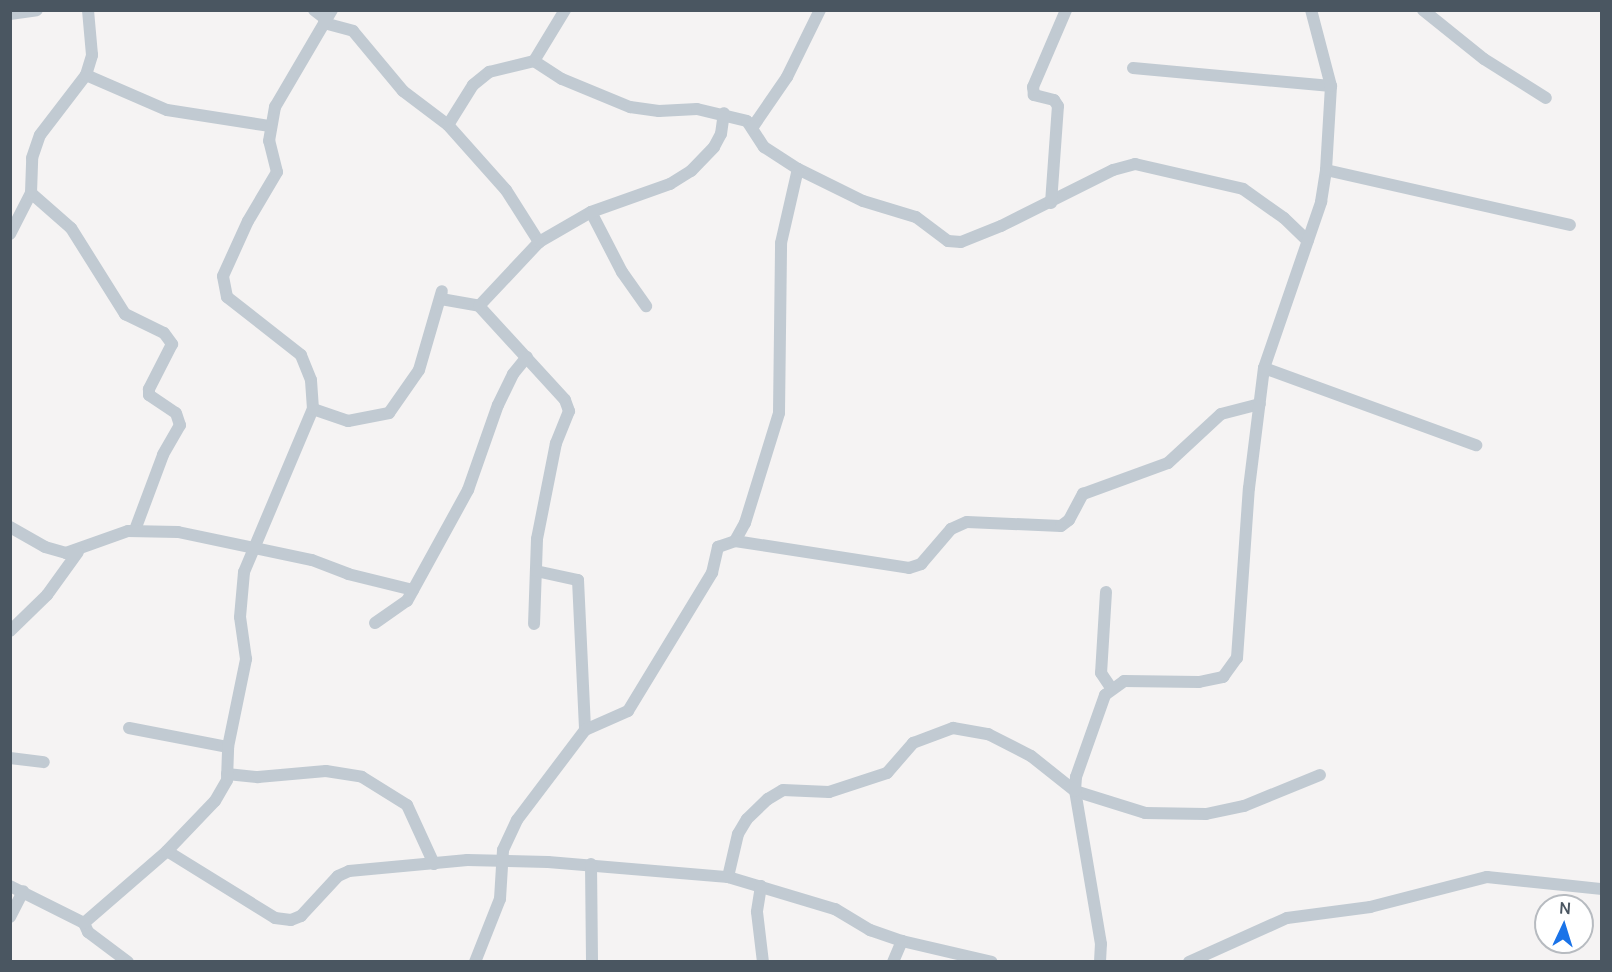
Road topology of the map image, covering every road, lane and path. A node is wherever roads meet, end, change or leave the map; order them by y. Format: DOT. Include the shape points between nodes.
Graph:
graph roads {
  1 [pos="37,10"];
  2 [pos="88,10"];
  3 [pos="314,10"];
  4 [pos="565,10"];
  5 [pos="820,10"];
  6 [pos="1066,10"];
  7 [pos="1311,10"];
  8 [pos="1423,10"];
  9 [pos="10,14"];
  10 [pos="328,18"];
  11 [pos="534,61"];
  12 [pos="1133,68"];
  13 [pos="86,75"];
  14 [pos="1331,86"];
  15 [pos="1546,98"];
  16 [pos="724,114"];
  17 [pos="448,125"];
  18 [pos="269,126"];
  19 [pos="752,128"];
  20 [pos="798,169"];
  21 [pos="1326,170"];
  22 [pos="31,193"];
  23 [pos="1051,203"];
  24 [pos="591,212"];
  25 [pos="1570,225"];
  26 [pos="10,234"];
  27 [pos="1308,241"];
  28 [pos="539,242"];
  29 [pos="479,306"];
  30 [pos="645,306"];
  31 [pos="526,357"];
  32 [pos="1264,368"];
  33 [pos="1260,404"];
  34 [pos="313,409"];
  35 [pos="1476,445"];
  36 [pos="10,527"];
  37 [pos="135,530"];
  38 [pos="735,541"];
  39 [pos="252,547"];
  40 [pos="78,552"];
  41 [pos="536,571"];
  42 [pos="413,590"];
  43 [pos="1106,592"];
  44 [pos="375,623"];
  45 [pos="534,624"];
  46 [pos="10,631"];
  47 [pos="1111,688"];
  48 [pos="129,728"];
  49 [pos="585,730"];
  50 [pos="228,747"];
  51 [pos="10,758"];
  52 [pos="44,762"];
  53 [pos="227,774"];
  54 [pos="1320,775"];
  55 [pos="1075,791"];
  56 [pos="167,851"];
  57 [pos="505,860"];
  58 [pos="434,864"];
  59 [pos="591,864"];
  60 [pos="728,877"];
  61 [pos="10,886"];
  62 [pos="761,886"];
  63 [pos="1602,890"];
  64 [pos="23,891"];
  65 [pos="10,917"];
  66 [pos="84,923"];
  67 [pos="902,941"];
  68 [pos="128,962"];
  69 [pos="475,962"];
  70 [pos="592,962"];
  71 [pos="763,962"];
  72 [pos="893,962"];
  73 [pos="992,962"];
  74 [pos="1100,962"];
  75 [pos="1189,962"];
  1 -- 9 [label="street"];
  2 -- 13 [label="street" via="92,55"];
  3 -- 10 [label="street"];
  4 -- 11 [label="street"];
  5 -- 19 [label="street" via="787,77"];
  6 -- 23 [label="street" via="1033,87 1034,95 1054,100 1058,106"];
  7 -- 14 [label="street"];
  8 -- 15 [label="street" via="1485,59"];
  10 -- 17 [label="street" via="353,31 403,91"];
  10 -- 18 [label="street" via="275,106"];
  11 -- 16 [label="street" via="562,79 630,107"];
  11 -- 17 [label="street" via="489,72 473,85"];
  12 -- 14 [label="street"];
  13 -- 18 [label="street" via="168,110"];
  13 -- 22 [label="street" via="40,135 32,158"];
  14 -- 21 [label="street"];
  16 -- 19 [label="street" via="747,121"];
  16 -- 24 [label="street" via="714,147 691,171 670,184"];
  17 -- 28 [label="street" via="506,190"];
  18 -- 34 [label="street" via="277,172 229,259 224,288 227,297 301,355 308,366"];
  19 -- 20 [label="street" via="764,147"];
  20 -- 23 [label="street" via="863,201 916,217 948,241 961,242"];
  20 -- 38 [label="street" via="781,243 779,413 745,523"];
  21 -- 25 [label="street"];
  21 -- 27 [label="street"];
  22 -- 26 [label="street"];
  22 -- 37 [label="street" via="71,228 125,314 164,333 172,344 149,395 176,413 180,425 163,455"];
  23 -- 27 [label="street" via="1113,170 1143,164 1243,189"];
  24 -- 28 [label="street"];
  24 -- 30 [label="street" via="622,272"];
  27 -- 32 [label="street"];
  28 -- 29 [label="street"];
  29 -- 31 [label="street"];
  29 -- 34 [label="street" via="441,295 419,370 389,413 348,421"];
  31 -- 41 [label="street" via="566,400 569,411 556,442 537,539"];
  31 -- 42 [label="street" via="513,374 488,428 468,490"];
  32 -- 33 [label="street"];
  32 -- 35 [label="street"];
  33 -- 38 [label="street" via="1221,414 1168,462 1083,494 1069,520 1061,526 967,522 951,529 921,564 909,568"];
  33 -- 47 [label="street" via="1234,664 1223,677 1199,682 1124,681"];
  34 -- 39 [label="street" via="296,456"];
  36 -- 40 [label="street" via="57,552"];
  37 -- 39 [label="street" via="178,532"];
  37 -- 40 [label="street"];
  38 -- 49 [label="street" via="718,547 712,573 628,711"];
  39 -- 42 [label="street"];
  39 -- 50 [label="street" via="240,593 244,680"];
  40 -- 46 [label="street" via="48,595"];
  41 -- 45 [label="street"];
  41 -- 49 [label="street" via="578,580"];
  42 -- 44 [label="street" via="399,608"];
  43 -- 47 [label="street" via="1101,673"];
  47 -- 55 [label="street" via="1088,740"];
  48 -- 50 [label="street"];
  49 -- 57 [label="street" via="517,820 503,850"];
  50 -- 53 [label="street"];
  51 -- 52 [label="street"];
  53 -- 56 [label="street" via="214,801"];
  53 -- 58 [label="street" via="258,777 327,771 362,777 407,805"];
  54 -- 55 [label="street" via="1244,806 1206,814 1146,813"];
  55 -- 60 [label="street" via="1020,750 988,734 953,728 913,743 886,773 829,792 783,790 775,795 747,819 738,834"];
  55 -- 74 [label="street" via="1101,944"];
  56 -- 58 [label="street" via="275,918 291,920 301,916 338,876 349,871"];
  56 -- 66 [label="street"];
  57 -- 58 [label="street"];
  57 -- 59 [label="street"];
  57 -- 69 [label="street" via="500,899"];
  59 -- 60 [label="street"];
  59 -- 70 [label="street"];
  60 -- 62 [label="street"];
  61 -- 64 [label="street"];
  62 -- 67 [label="street" via="835,909 870,930"];
  62 -- 71 [label="street" via="757,912"];
  63 -- 75 [label="street" via="1487,877 1370,907 1287,918"];
  64 -- 65 [label="street"];
  64 -- 66 [label="street"];
  66 -- 68 [label="street" via="88,932"];
  67 -- 72 [label="street"];
  67 -- 73 [label="street"];
}
